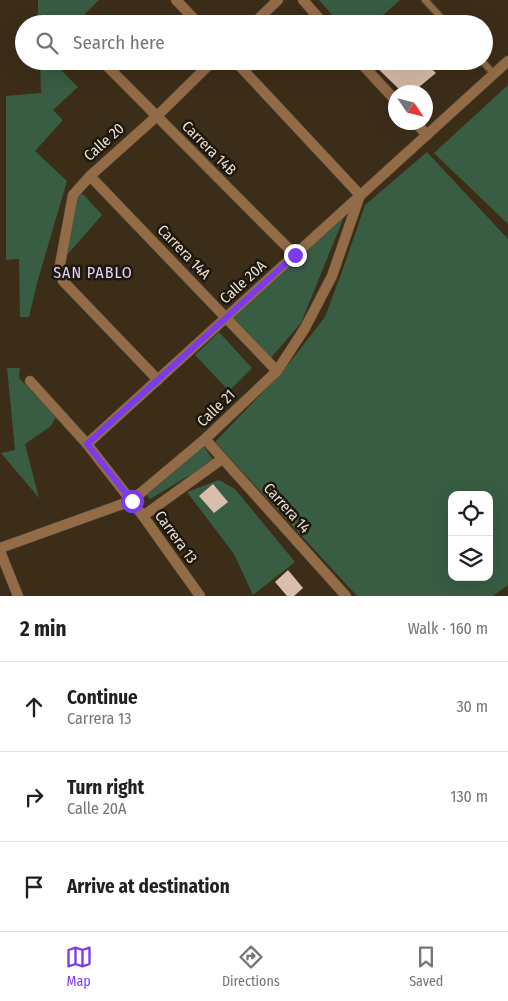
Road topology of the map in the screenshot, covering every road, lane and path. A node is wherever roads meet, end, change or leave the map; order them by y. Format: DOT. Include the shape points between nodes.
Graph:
graph roads {
  1 [pos="176,0"];
  2 [pos="278,0"];
  3 [pos="302,0"];
  4 [pos="425,0"];
  5 [pos="190,15"];
  6 [pos="262,15"];
  7 [pos="316,15"];
  8 [pos="439,15"];
  9 [pos="508,61"];
  10 [pos="111,70"];
  11 [pos="204,70"];
  12 [pos="243,70"];
  13 [pos="367,70"];
  14 [pos="490,70"];
  15 [pos="494,74"];
  16 [pos="388,92"];
  17 [pos="156,116"];
  18 [pos="422,130"];
  19 [pos="427,135"];
  20 [pos="90,176"];
  21 [pos="360,195"];
  22 [pos="295,255"];
  23 [pos="226,318"];
  24 [pos="277,371"];
  25 [pos="158,380"];
  26 [pos="30,381"];
  27 [pos="205,439"];
  28 [pos="87,444"];
  29 [pos="222,459"];
  30 [pos="132,501"];
  31 [pos="144,516"];
  32 [pos="0,550"];
  33 [pos="18,596"];
  34 [pos="200,596"];
  35 [pos="346,596"];
  1 -- 5 [label="street"];
  2 -- 6 [label="street"];
  3 -- 7 [label="street"];
  4 -- 8 [label="lane"];
  9 -- 15 [label="street, Calle 20A"];
  10 -- 17 [label="street, Carrera 14B"];
  11 -- 17 [label="street, Calle 20"];
  12 -- 21 [label="street"];
  13 -- 16 [label="street"];
  14 -- 15 [label="lane"];
  15 -- 19 [label="street, Calle 20A"];
  17 -- 20 [label="street, Calle 20"];
  17 -- 22 [label="street, Carrera 14B"];
  18 -- 19 [label="street"];
  19 -- 21 [label="street, Calle 20A"];
  20 -- 23 [label="street, Carrera 14A"];
  20 -- 25 [label="street, Calle 20" via="73,195 58,270 63,281"];
  21 -- 22 [label="street, Calle 20A"];
  21 -- 24 [label="street, Calle 21" via="332,276 306,328"];
  22 -- 23 [label="street, Calle 20A"];
  23 -- 24 [label="street, Carrera 14A"];
  23 -- 25 [label="street, Calle 20A"];
  24 -- 27 [label="street, Calle 21"];
  25 -- 28 [label="street, Calle 20A"];
  26 -- 28 [label="street, Carrera 13"];
  27 -- 29 [label="street, Carrera 14"];
  27 -- 30 [label="street, Calle 21"];
  28 -- 30 [label="street, Carrera 13"];
  29 -- 31 [label="street"];
  29 -- 35 [label="street, Carrera 14"];
  30 -- 31 [label="street, Carrera 13"];
  30 -- 32 [label="street, Calle 21"];
  31 -- 34 [label="street, Carrera 13"];
  32 -- 33 [label="street"];
}
